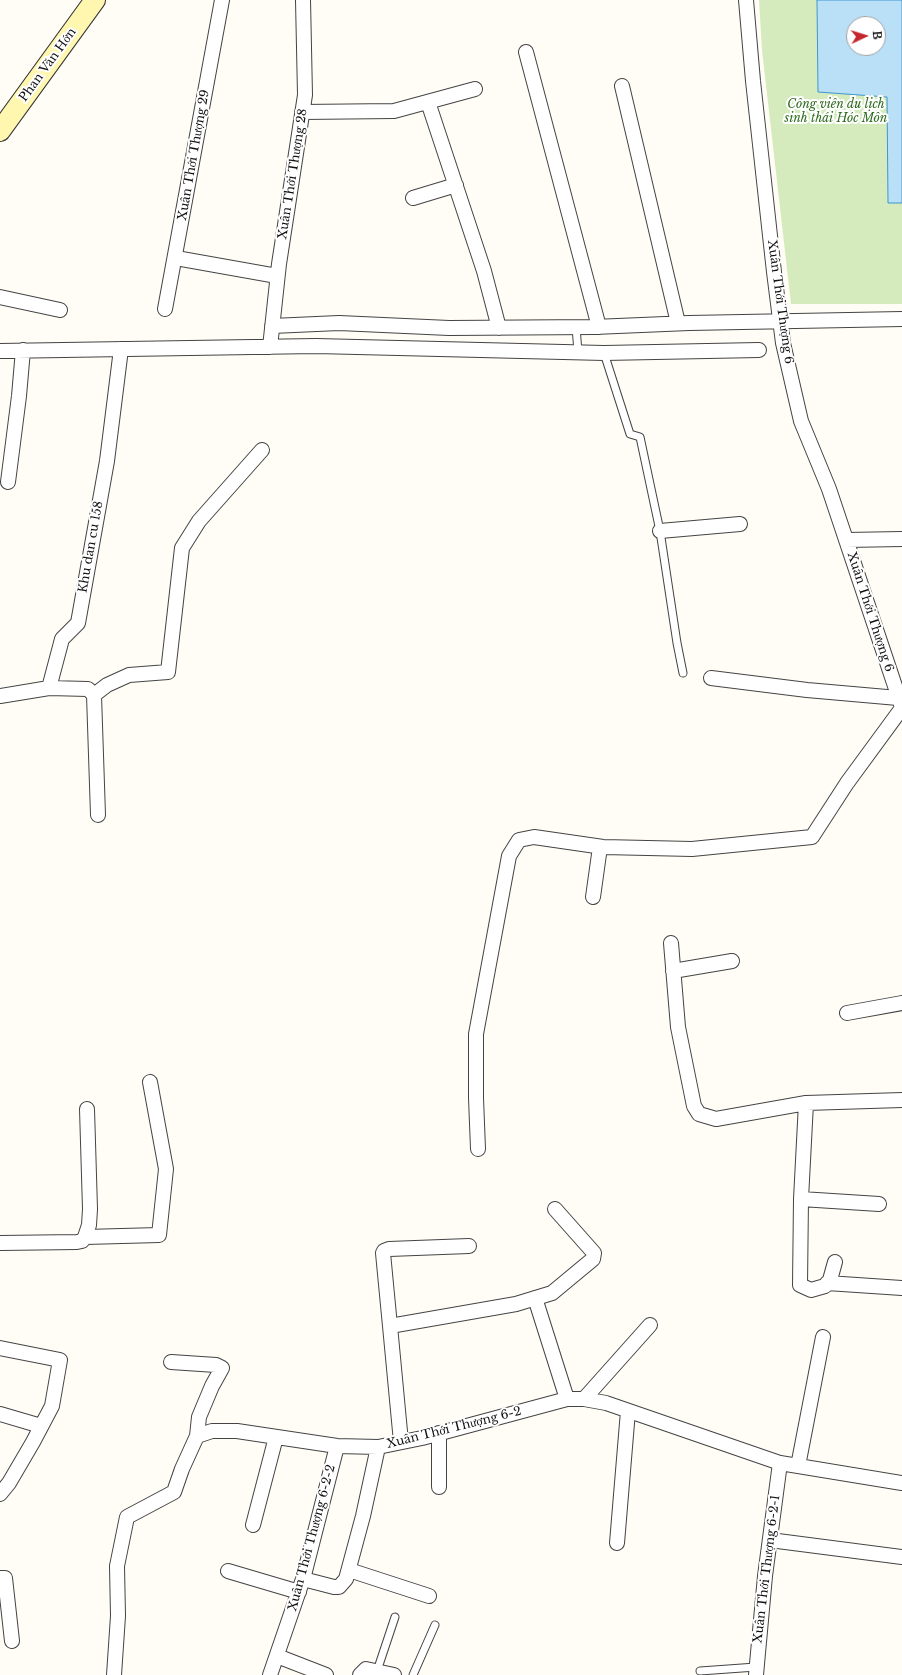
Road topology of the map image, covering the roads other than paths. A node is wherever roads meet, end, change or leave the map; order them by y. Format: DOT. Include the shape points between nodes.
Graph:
graph roads {
  1 [pos="95,0"];
  2 [pos="222,0"];
  3 [pos="304,0"];
  4 [pos="746,0"];
  5 [pos="526,52"];
  6 [pos="622,86"];
  7 [pos="475,89"];
  8 [pos="428,102"];
  9 [pos="302,112"];
  10 [pos="0,130"];
  11 [pos="456,185"];
  12 [pos="413,198"];
  13 [pos="176,258"];
  14 [pos="277,276"];
  15 [pos="0,297"];
  16 [pos="165,309"];
  17 [pos="60,310"];
  18 [pos="902,319"];
  19 [pos="782,322"];
  20 [pos="678,323"];
  21 [pos="272,326"];
  22 [pos="576,327"];
  23 [pos="599,327"];
  24 [pos="499,328"];
  25 [pos="270,347"];
  26 [pos="121,349"];
  27 [pos="22,350"];
  28 [pos="759,350"];
  29 [pos="0,351"];
  30 [pos="578,352"];
  31 [pos="604,353"];
  32 [pos="262,450"];
  33 [pos="8,482"];
  34 [pos="740,524"];
  35 [pos="660,531"];
  36 [pos="902,539"];
  37 [pos="846,540"];
  38 [pos="683,673"];
  39 [pos="711,678"];
  40 [pos="49,688"];
  41 [pos="94,695"];
  42 [pos="0,696"];
  43 [pos="901,704"];
  44 [pos="98,815"];
  45 [pos="600,846"];
  46 [pos="592,897"];
  47 [pos="671,943"];
  48 [pos="732,961"];
  49 [pos="673,971"];
  50 [pos="902,1003"];
  51 [pos="847,1013"];
  52 [pos="150,1082"];
  53 [pos="902,1100"];
  54 [pos="806,1104"];
  55 [pos="87,1109"];
  56 [pos="478,1150"];
  57 [pos="801,1199"];
  58 [pos="879,1204"];
  59 [pos="555,1209"];
  60 [pos="85,1237"];
  61 [pos="0,1243"];
  62 [pos="469,1246"];
  63 [pos="835,1262"];
  64 [pos="827,1283"];
  65 [pos="902,1288"];
  66 [pos="535,1298"];
  67 [pos="650,1325"];
  68 [pos="390,1326"];
  69 [pos="823,1337"];
  70 [pos="0,1348"];
  71 [pos="170,1362"];
  72 [pos="567,1399"];
  73 [pos="584,1399"];
  74 [pos="628,1411"];
  75 [pos="0,1414"];
  76 [pos="41,1426"];
  77 [pos="439,1433"];
  78 [pos="197,1436"];
  79 [pos="276,1437"];
  80 [pos="401,1442"];
  81 [pos="336,1446"];
  82 [pos="378,1446"];
  83 [pos="780,1463"];
  84 [pos="798,1466"];
  85 [pos="902,1483"];
  86 [pos="439,1487"];
  87 [pos="0,1494"];
  88 [pos="253,1526"];
  89 [pos="770,1540"];
  90 [pos="617,1543"];
  91 [pos="902,1557"];
  92 [pos="349,1570"];
  93 [pos="228,1571"];
  94 [pos="0,1578"];
  95 [pos="301,1586"];
  96 [pos="429,1596"];
  97 [pos="395,1618"];
  98 [pos="435,1625"];
  99 [pos="12,1641"];
  100 [pos="277,1656"];
  101 [pos="377,1671"];
  102 [pos="700,1671"];
  103 [pos="756,1671"];
  104 [pos="114,1675"];
  105 [pos="270,1675"];
  106 [pos="326,1675"];
  107 [pos="360,1675"];
  108 [pos="394,1675"];
  109 [pos="413,1675"];
  1 -- 10 [label="main road, Phan Văn Hớn"];
  2 -- 13 [label="street, Xuân Thới Thượng 29"];
  3 -- 9 [label="street, Xuân Thới Thượng 28" via="305,95"];
  4 -- 19 [label="street, Xuân Thới Thượng 6" via="774,272"];
  5 -- 23 [label="street"];
  6 -- 20 [label="street"];
  7 -- 8 [label="street"];
  8 -- 9 [label="street" via="394,111"];
  8 -- 11 [label="street"];
  9 -- 14 [label="street, Xuân Thới Thượng 28"];
  11 -- 12 [label="street"];
  11 -- 24 [label="street" via="484,271"];
  13 -- 14 [label="street"];
  13 -- 16 [label="street, Xuân Thới Thượng 29"];
  14 -- 21 [label="street, Xuân Thới Thượng 28"];
  15 -- 17 [label="street"];
  18 -- 19 [label="street"];
  19 -- 20 [label="street"];
  19 -- 37 [label="street, Xuân Thới Thượng 6" via="783,343 801,421 829,489"];
  20 -- 23 [label="street"];
  21 -- 24 [label="street" via="338,323"];
  21 -- 25 [label="street, Xuân Thới Thượng 28"];
  22 -- 23 [label="street"];
  22 -- 24 [label="street"];
  22 -- 30 [label="lane"];
  25 -- 26 [label="street"];
  25 -- 30 [label="street"];
  26 -- 27 [label="street"];
  26 -- 40 [label="street, Khu dan cu 158" via="107,460 78,623 62,638"];
  27 -- 29 [label="street"];
  27 -- 33 [label="street"];
  28 -- 31 [label="street"];
  30 -- 31 [label="street"];
  31 -- 35 [label="lane" via="630,434 640,437"];
  32 -- 41 [label="street" via="198,521 182,548 168,672 128,675 107,685"];
  34 -- 35 [label="street"];
  35 -- 38 [label="lane"];
  36 -- 37 [label="street"];
  37 -- 43 [label="street, Xuân Thới Thượng 6"];
  39 -- 43 [label="street"];
  40 -- 41 [label="street" via="88,689"];
  40 -- 42 [label="street"];
  41 -- 44 [label="street"];
  43 -- 45 [label="street" via="812,837 692,849"];
  45 -- 46 [label="street"];
  45 -- 56 [label="street" via="534,838 519,840 509,856 476,1034"];
  47 -- 49 [label="street"];
  48 -- 49 [label="street"];
  49 -- 54 [label="street" via="678,1027 694,1106 699,1114 716,1119"];
  50 -- 51 [label="street"];
  52 -- 60 [label="street" via="166,1169 159,1235"];
  53 -- 54 [label="street"];
  54 -- 57 [label="street"];
  55 -- 60 [label="street" via="90,1208"];
  57 -- 58 [label="street"];
  57 -- 64 [label="street" via="800,1285 811,1290"];
  59 -- 66 [label="street" via="594,1253 593,1259 552,1293"];
  60 -- 61 [label="street" via="77,1242"];
  62 -- 68 [label="street" via="389,1249 382,1253"];
  63 -- 64 [label="street"];
  64 -- 65 [label="street"];
  66 -- 68 [label="street" via="516,1304"];
  66 -- 72 [label="street"];
  67 -- 73 [label="street"];
  68 -- 80 [label="street"];
  69 -- 84 [label="street"];
  70 -- 76 [label="street" via="60,1360 52,1406"];
  71 -- 78 [label="street" via="216,1365 222,1368 199,1417"];
  72 -- 73 [label="street, Xuân Thới Thượng 6-2"];
  72 -- 77 [label="street, Xuân Thới Thượng 6-2"];
  73 -- 74 [label="street, Xuân Thới Thượng 6-2"];
  74 -- 83 [label="street, Xuân Thới Thượng 6-2"];
  74 -- 90 [label="street"];
  75 -- 76 [label="street"];
  76 -- 87 [label="street" via="9,1483"];
  77 -- 80 [label="street, Xuân Thới Thượng 6-2"];
  77 -- 86 [label="street"];
  78 -- 79 [label="street, Xuân Thới Thượng 6-2" via="212,1430"];
  78 -- 104 [label="street" via="174,1492 127,1516 117,1566 118,1616"];
  79 -- 81 [label="street, Xuân Thới Thượng 6-2"];
  79 -- 88 [label="street"];
  80 -- 82 [label="street, Xuân Thới Thượng 6-2"];
  81 -- 82 [label="street, Xuân Thới Thượng 6-2"];
  81 -- 95 [label="street, Xuân Thới Thượng 6-2-2"];
  82 -- 92 [label="street"];
  83 -- 84 [label="street, Xuân Thới Thượng 6-2"];
  83 -- 89 [label="street, Xuân Thới Thượng 6-2-1"];
  84 -- 85 [label="street, Xuân Thới Thượng 6-2"];
  89 -- 91 [label="street"];
  89 -- 103 [label="street, Xuân Thới Thượng 6-2-1"];
  92 -- 95 [label="street" via="346,1579 339,1586"];
  92 -- 96 [label="street"];
  93 -- 95 [label="street"];
  94 -- 99 [label="street" via="5,1578"];
  95 -- 100 [label="street, Xuân Thới Thượng 6-2-2"];
  97 -- 101 [label="lane"];
  98 -- 109 [label="lane"];
  100 -- 105 [label="street, Xuân Thới Thượng 6-2-2"];
  100 -- 106 [label="street"];
  101 -- 107 [label="street" via="366,1668"];
  101 -- 108 [label="street"];
  102 -- 103 [label="lane"];
}
